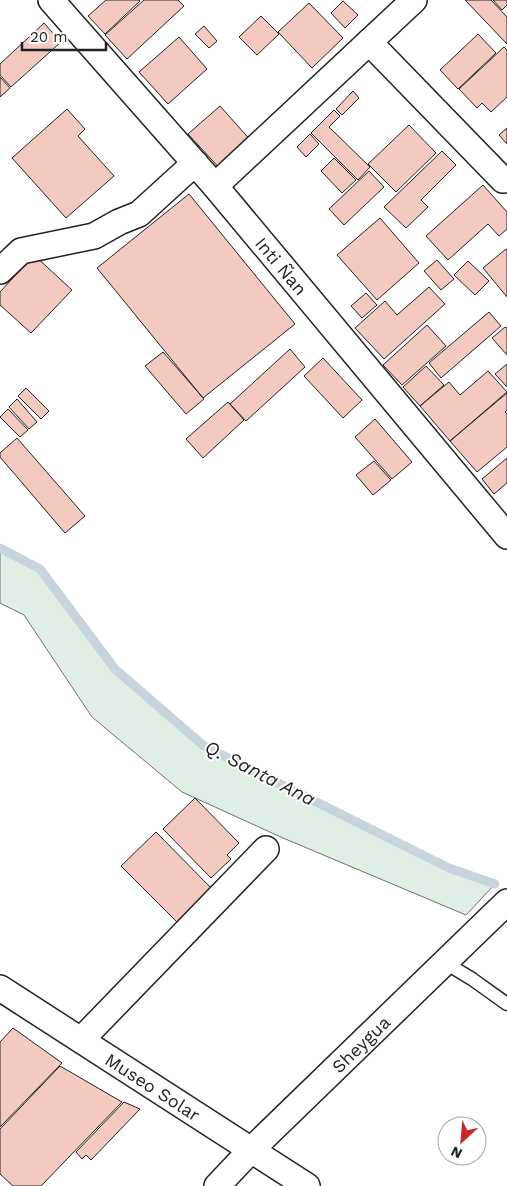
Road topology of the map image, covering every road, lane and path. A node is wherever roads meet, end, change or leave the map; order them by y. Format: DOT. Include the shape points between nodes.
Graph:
graph roads {
  1 [pos="52,0"];
  2 [pos="414,0"];
  3 [pos="369,42"];
  4 [pos="195,164"];
  5 [pos="503,180"];
  6 [pos="215,186"];
  7 [pos="0,271"];
  8 [pos="507,536"];
  9 [pos="266,849"];
  10 [pos="507,902"];
  11 [pos="444,962"];
  12 [pos="0,988"];
  13 [pos="507,1004"];
  14 [pos="81,1040"];
  15 [pos="251,1150"];
  16 [pos="217,1186"];
  17 [pos="307,1186"];
  1 -- 4 [label="street, Inti Ñan"];
  2 -- 3 [label="street"];
  3 -- 5 [label="street"];
  3 -- 6 [label="street"];
  4 -- 6 [label="street, Inti Ñan"];
  4 -- 7 [label="street" via="139,214 94,236 21,251"];
  6 -- 8 [label="street, Inti Ñan"];
  9 -- 14 [label="street"];
  10 -- 11 [label="street, Sheygua"];
  11 -- 13 [label="lane"];
  11 -- 15 [label="street, Sheygua"];
  12 -- 14 [label="street, Museo Solar"];
  14 -- 15 [label="street, Museo Solar"];
  15 -- 16 [label="street, Sheygua"];
  15 -- 17 [label="street, Museo Solar"];
}
